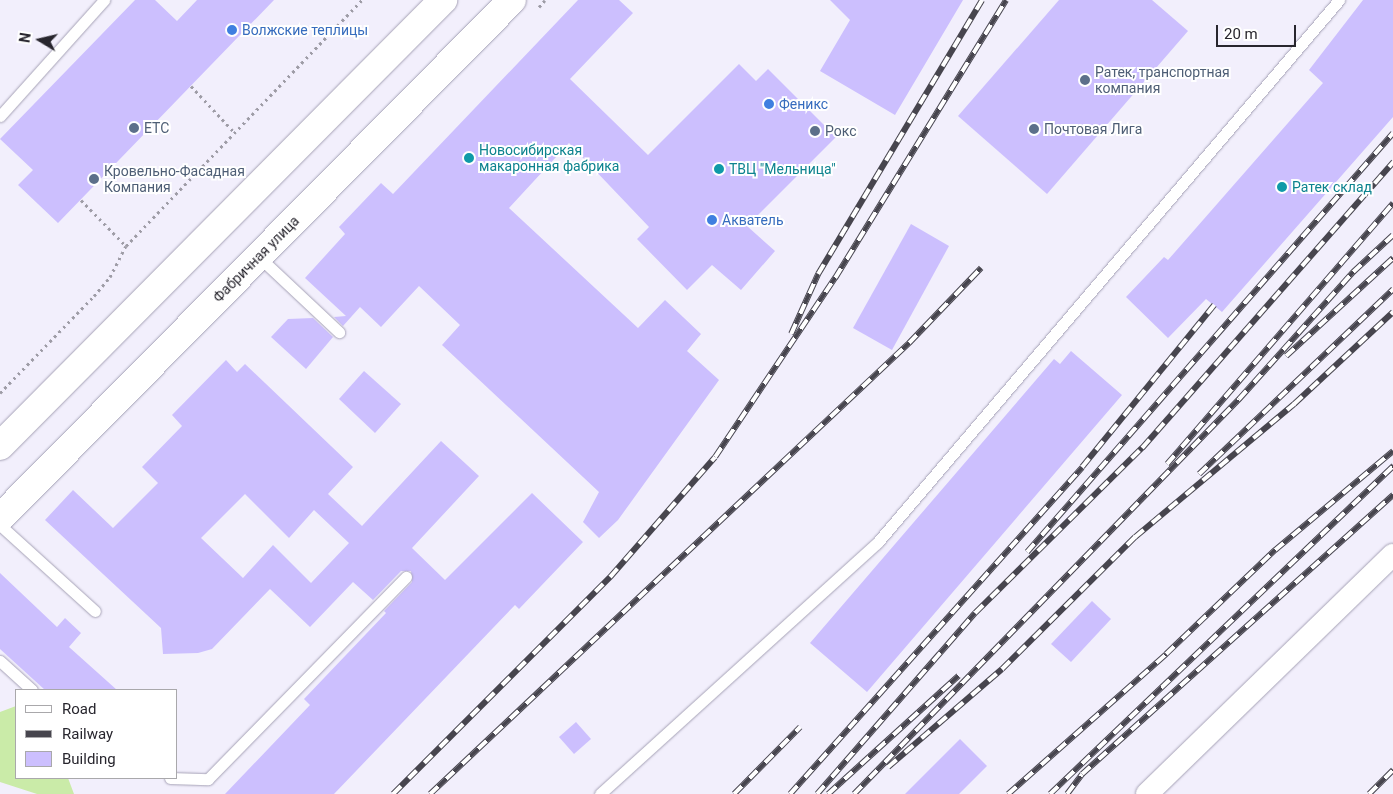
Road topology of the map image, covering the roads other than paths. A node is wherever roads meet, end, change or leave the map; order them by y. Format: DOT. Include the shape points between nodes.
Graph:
graph roads {
  1 [pos="104,0"];
  2 [pos="443,0"];
  3 [pos="512,0"];
  4 [pos="1339,0"];
  5 [pos="0,116"];
  6 [pos="259,257"];
  7 [pos="339,332"];
  8 [pos="0,446"];
  9 [pos="0,518"];
  10 [pos="0,525"];
  11 [pos="1393,555"];
  12 [pos="406,577"];
  13 [pos="95,611"];
  14 [pos="0,661"];
  15 [pos="31,689"];
  16 [pos="178,778"];
  17 [pos="600,794"];
  18 [pos="1147,794"];
  1 -- 5 [label="lane"];
  2 -- 8 [label="main road"];
  3 -- 6 [label="main road, Фабричная улица"];
  4 -- 17 [label="lane" via="877,543"];
  6 -- 7 [label="lane"];
  6 -- 9 [label="main road, Фабричная улица"];
  10 -- 13 [label="lane"];
  11 -- 18 [label="street"];
  12 -- 16 [label="lane" via="208,779"];
  14 -- 15 [label="lane"];
}
